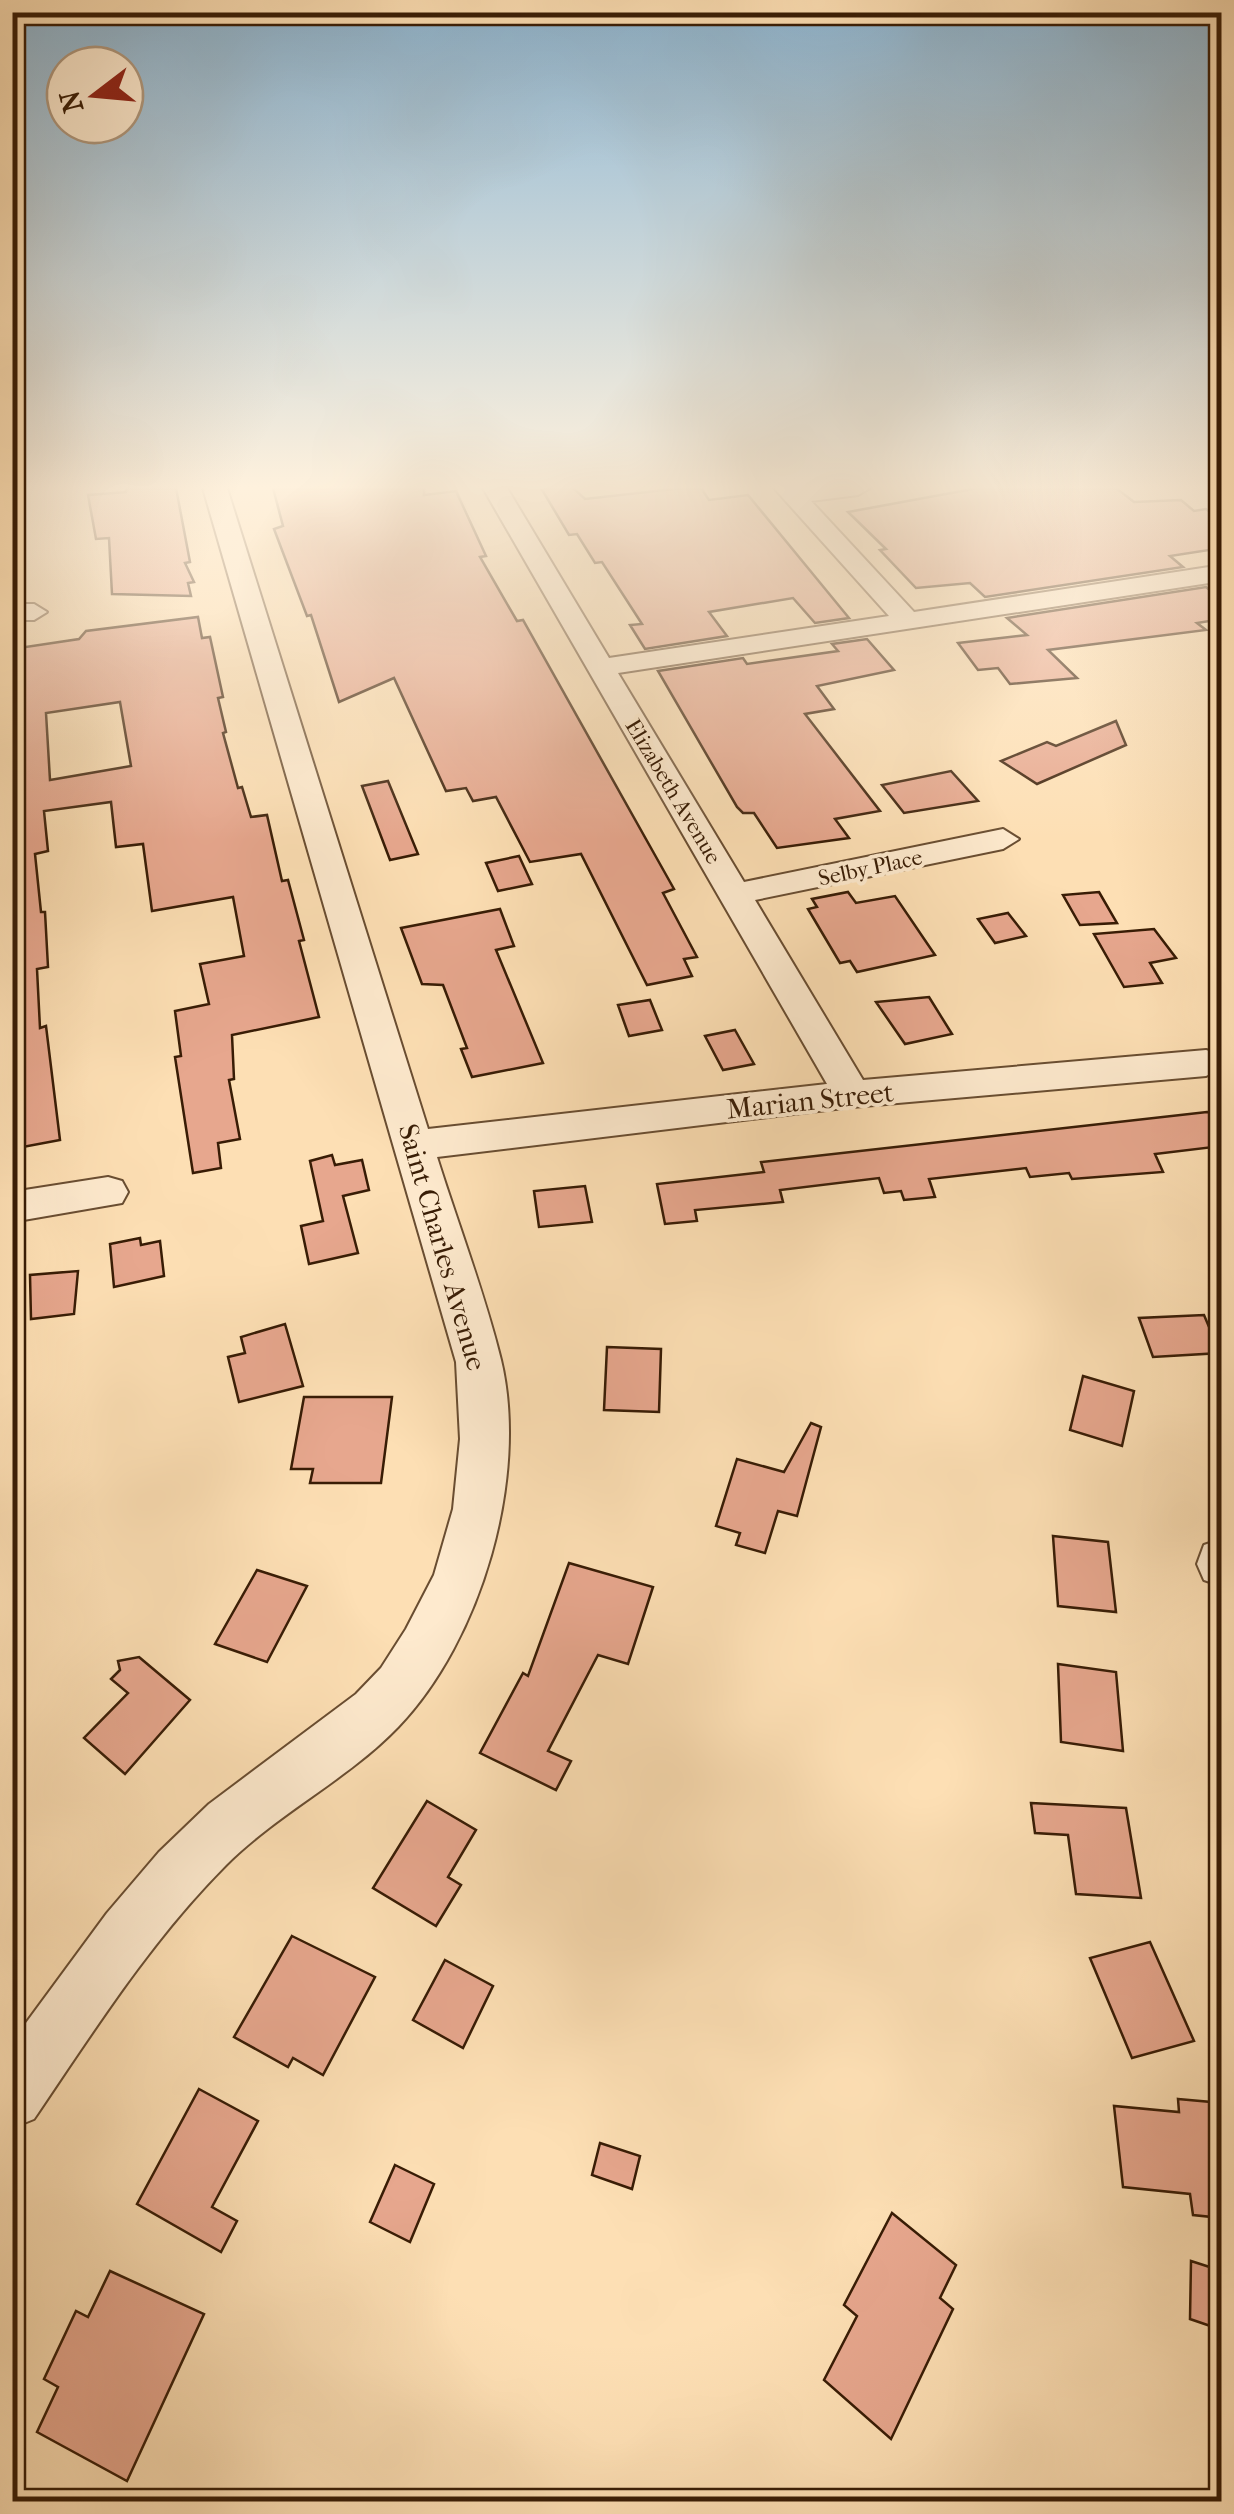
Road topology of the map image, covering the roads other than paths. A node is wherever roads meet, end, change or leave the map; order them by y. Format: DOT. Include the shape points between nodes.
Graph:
graph roads {
  1 [pos="251,605"];
  2 [pos="563,605"];
  3 [pos="894,605"];
  4 [pos="1005,605"];
  5 [pos="907,620"];
  6 [pos="599,668"];
  7 [pos="1003,839"];
  8 [pos="737,894"];
  9 [pos="1206,1063"];
  10 [pos="852,1094"];
  11 [pos="416,1145"];
  12 [pos="108,1192"];
  13 [pos="12,1207"];
  14 [pos="12,2097"];
  1 -- 11 [label="street, Saint Charles Avenue"];
  2 -- 6 [label="street, Elizabeth Avenue"];
  3 -- 5 [label="street"];
  4 -- 5 [label="street"];
  5 -- 6 [label="street"];
  6 -- 8 [label="street, Elizabeth Avenue"];
  7 -- 8 [label="street, Selby Place"];
  8 -- 10 [label="street, Elizabeth Avenue"];
  9 -- 10 [label="street, Marian Street"];
  10 -- 11 [label="street, Marian Street"];
  11 -- 14 [label="street, Saint Charles Avenue" via="479,1362 487,1438 479,1513 452,1600 397,1691 208,1843 92,1980"];
  12 -- 13 [label="street"];
}
